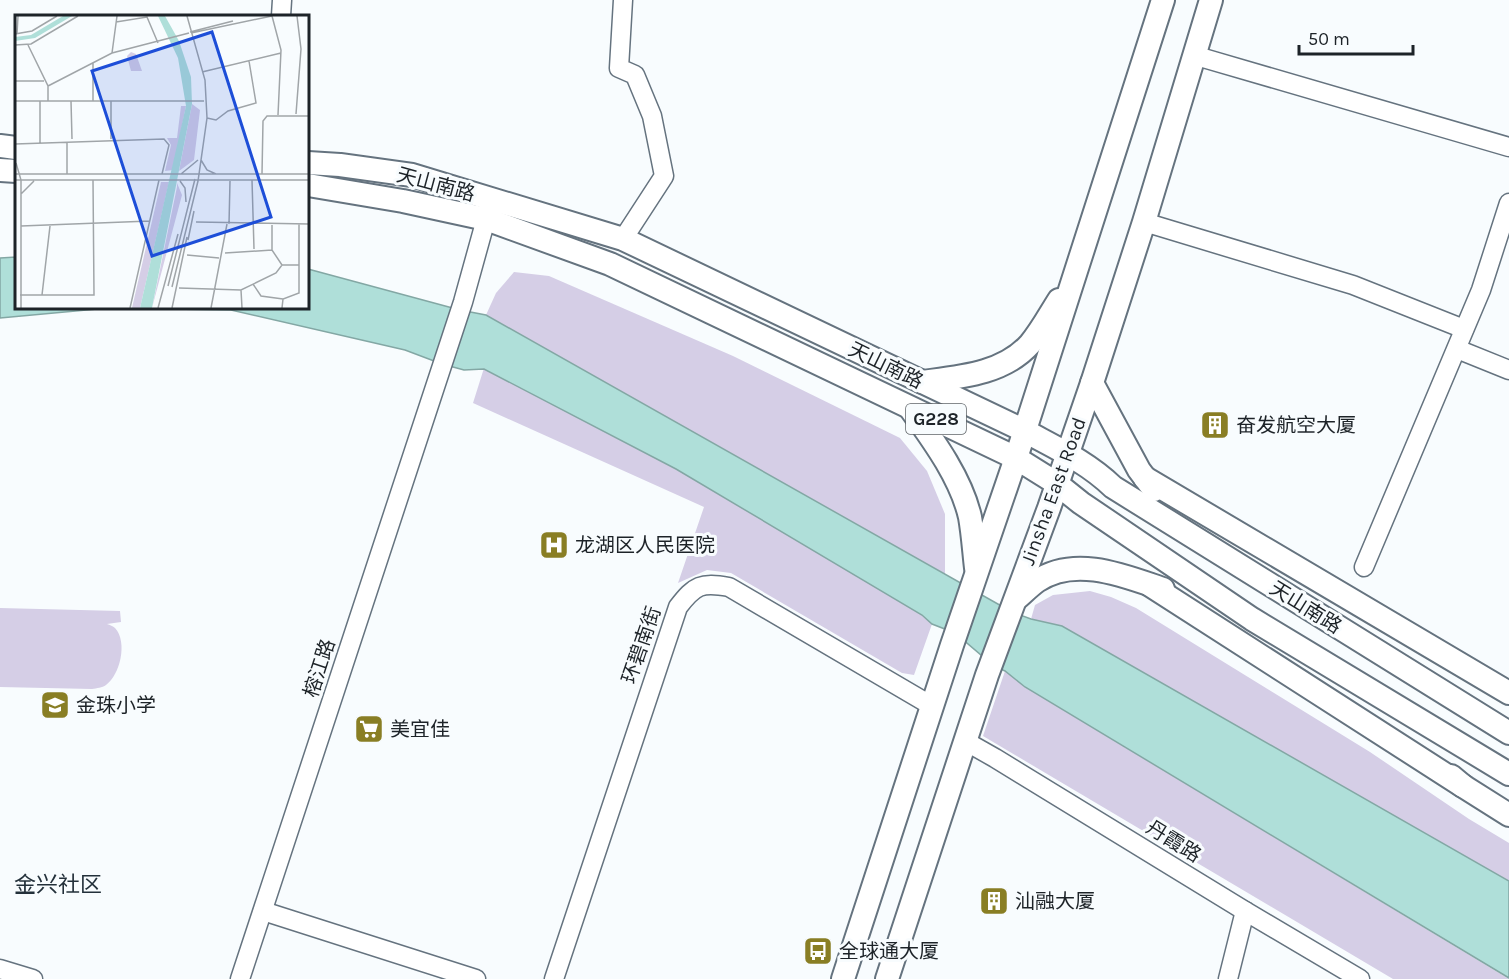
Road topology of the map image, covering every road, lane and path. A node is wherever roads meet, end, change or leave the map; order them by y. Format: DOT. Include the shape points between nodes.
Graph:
graph roads {
  1 [pos="282,0"];
  2 [pos="623,0"];
  3 [pos="1163,0"];
  4 [pos="1211,0"];
  5 [pos="281,15"];
  6 [pos="1194,55"];
  7 [pos="0,147"];
  8 [pos="1509,147"];
  9 [pos="15,148"];
  10 [pos="309,163"];
  11 [pos="0,170"];
  12 [pos="15,171"];
  13 [pos="309,185"];
  14 [pos="1509,203"];
  15 [pos="486,219"];
  16 [pos="1144,222"];
  17 [pos="623,239"];
  18 [pos="1075,277"];
  19 [pos="1464,329"];
  20 [pos="1457,349"];
  21 [pos="1509,370"];
  22 [pos="922,382"];
  23 [pos="1092,382"];
  24 [pos="909,406"];
  25 [pos="1025,431"];
  26 [pos="1067,454"];
  27 [pos="1016,458"];
  28 [pos="1144,478"];
  29 [pos="1056,483"];
  30 [pos="1183,530"];
  31 [pos="1364,567"];
  32 [pos="975,577"];
  33 [pos="1150,585"];
  34 [pos="1013,602"];
  35 [pos="1252,619"];
  36 [pos="1387,657"];
  37 [pos="1347,678"];
  38 [pos="1509,693"];
  39 [pos="932,706"];
  40 [pos="1509,732"];
  41 [pos="965,741"];
  42 [pos="1509,774"];
  43 [pos="1462,786"];
  44 [pos="1509,815"];
  45 [pos="262,911"];
  46 [pos="1245,911"];
  47 [pos="0,969"];
  48 [pos="33,979"];
  49 [pos="240,979"];
  50 [pos="477,979"];
  51 [pos="554,979"];
  52 [pos="843,979"];
  53 [pos="888,979"];
  54 [pos="1228,979"];
  55 [pos="1360,979"];
  1 -- 5 [label="street"];
  2 -- 17 [label="street" via="619,68 635,75 644,95 664,176"];
  3 -- 18 [label="main road"];
  4 -- 6 [label="main road, Jinsha East Road"];
  6 -- 8 [label="street"];
  6 -- 16 [label="main road, Jinsha East Road"];
  7 -- 9 [label="main road"];
  10 -- 17 [label="main road, 天山南路 / G228" via="412,175"];
  11 -- 12 [label="main road"];
  13 -- 15 [label="main road, 天山南路 / G228"];
  14 -- 19 [label="street"];
  15 -- 24 [label="main road, 天山南路 / G228" via="610,264"];
  15 -- 45 [label="street, 榕江路" via="441,371"];
  16 -- 19 [label="street" via="1353,285"];
  16 -- 23 [label="main road, Jinsha East Road"];
  17 -- 22 [label="main road, 天山南路 / G228"];
  18 -- 22 [label="main road" via="1030,344 1005,365 967,376"];
  18 -- 25 [label="main road"];
  19 -- 20 [label="street"];
  20 -- 21 [label="street"];
  20 -- 31 [label="street"];
  22 -- 25 [label="main road, 天山南路 / G228"];
  23 -- 26 [label="main road, Jinsha East Road"];
  23 -- 28 [label="main road"];
  24 -- 27 [label="main road, 天山南路 / G228"];
  24 -- 32 [label="main road" via="955,479 969,516"];
  25 -- 26 [label="main road, 天山南路 / G228"];
  25 -- 27 [label="main road"];
  26 -- 29 [label="main road, Jinsha East Road"];
  26 -- 30 [label="main road, 天山南路 / G228"];
  27 -- 29 [label="main road, 天山南路 / G228"];
  27 -- 32 [label="main road"];
  28 -- 30 [label="main road"];
  28 -- 38 [label="main road"];
  29 -- 34 [label="main road, Jinsha East Road"];
  29 -- 35 [label="main road, 天山南路 / G228"];
  30 -- 36 [label="main road, 天山南路 / G228"];
  32 -- 39 [label="main road"];
  33 -- 34 [label="main road" via="1091,568 1066,570 1039,580"];
  33 -- 35 [label="main road"];
  33 -- 43 [label="main road, 天山南路"];
  34 -- 41 [label="main road, Jinsha East Road"];
  35 -- 37 [label="main road, 天山南路 / G228"];
  36 -- 38 [label="main road"];
  36 -- 40 [label="main road, 天山南路 / G228"];
  37 -- 42 [label="main road, 天山南路 / G228"];
  37 -- 43 [label="main road, 天山南路"];
  39 -- 51 [label="street, 环碧南街" via="729,587 710,584 691,590 678,607"];
  39 -- 52 [label="main road"];
  41 -- 46 [label="street, 丹霞路"];
  41 -- 53 [label="main road, Jinsha East Road"];
  43 -- 44 [label="main road, 天山南路"];
  45 -- 49 [label="street, 榕江路"];
  45 -- 50 [label="street"];
  46 -- 54 [label="street"];
  46 -- 55 [label="street, 丹霞路"];
  47 -- 48 [label="street"];
}
